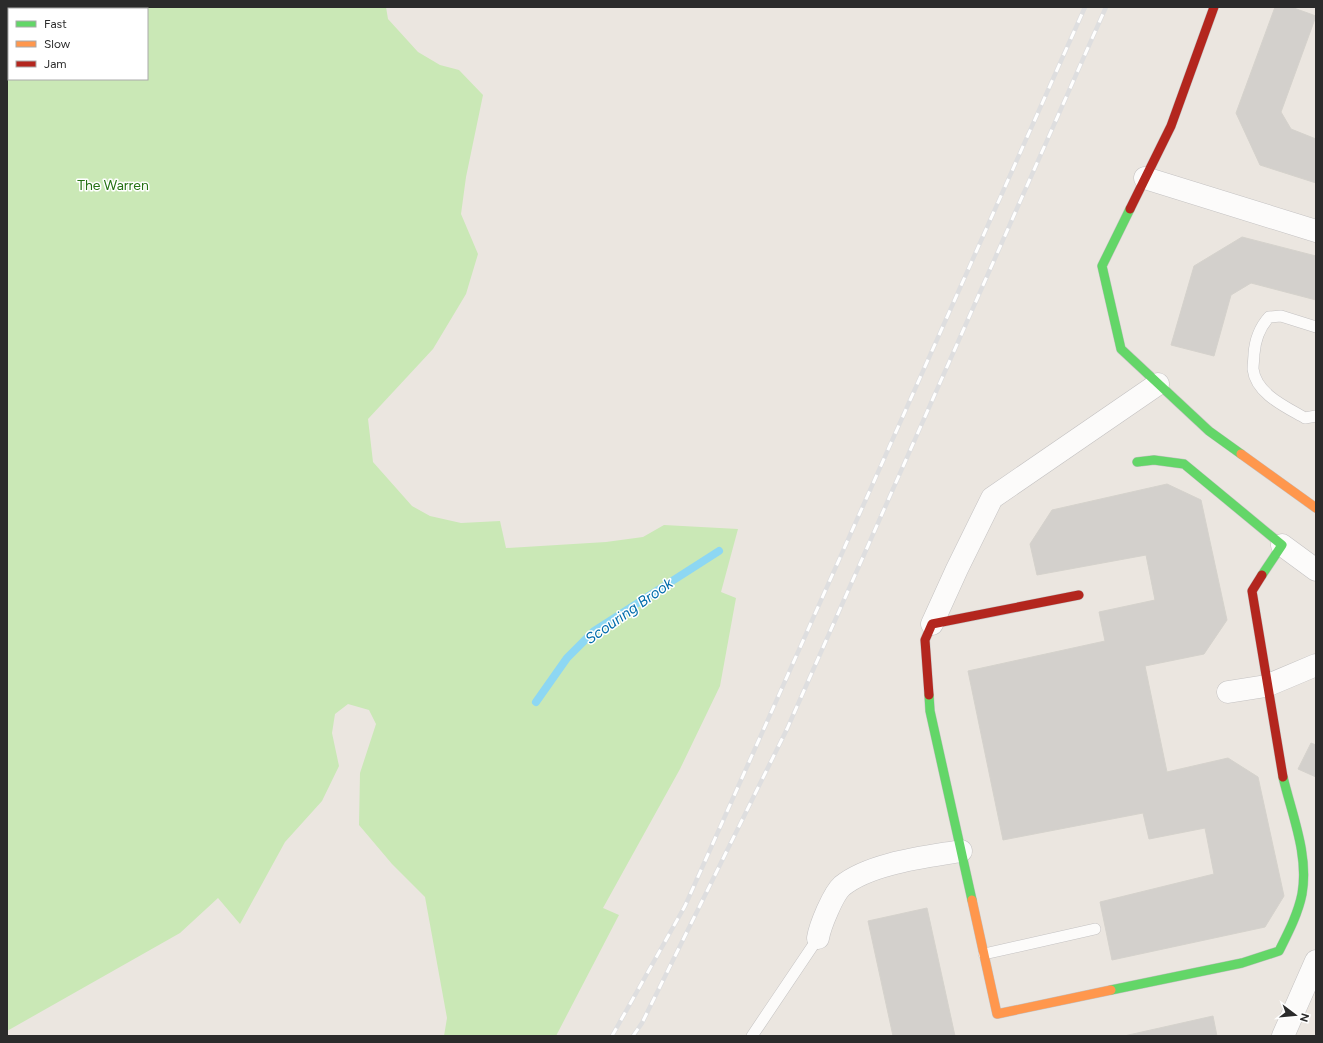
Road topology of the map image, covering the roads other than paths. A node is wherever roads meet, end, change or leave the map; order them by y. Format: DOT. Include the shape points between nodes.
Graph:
graph roads {
  1 [pos="1214,7"];
  2 [pos="1145,178"];
  3 [pos="1316,231"];
  4 [pos="1316,326"];
  5 [pos="1158,384"];
  6 [pos="1316,416"];
  7 [pos="1137,462"];
  8 [pos="1316,508"];
  9 [pos="1282,545"];
  10 [pos="1316,570"];
  11 [pos="1079,595"];
  12 [pos="932,624"];
  13 [pos="1316,665"];
  14 [pos="1266,686"];
  15 [pos="1228,692"];
  16 [pos="961,852"];
  17 [pos="1095,929"];
  18 [pos="818,938"];
  19 [pos="984,954"];
  20 [pos="1316,961"];
  21 [pos="752,1036"];
  22 [pos="1283,1036"];
  1 -- 2 [label="street" via="1171,126"];
  2 -- 3 [label="street"];
  2 -- 5 [label="street" via="1102,266 1121,349"];
  4 -- 6 [label="lane" via="1281,316 1269,317 1261,326 1255,346 1253,369 1257,383 1275,401 1306,418"];
  5 -- 8 [label="street" via="1209,431"];
  5 -- 12 [label="street" via="992,498"];
  7 -- 9 [label="street" via="1154,460 1184,464"];
  9 -- 10 [label="street"];
  9 -- 14 [label="street" via="1252,590"];
  11 -- 12 [label="street"];
  12 -- 16 [label="street" via="925,640 930,711"];
  13 -- 14 [label="street"];
  14 -- 15 [label="street"];
  14 -- 19 [label="street" via="1282,772 1303,861 1303,887 1294,919 1279,951 1242,963 997,1014"];
  16 -- 18 [label="street" via="921,857 867,871 841,886 820,924"];
  16 -- 19 [label="street"];
  17 -- 19 [label="lane"];
  18 -- 21 [label="lane"];
  20 -- 22 [label="street"];
}
